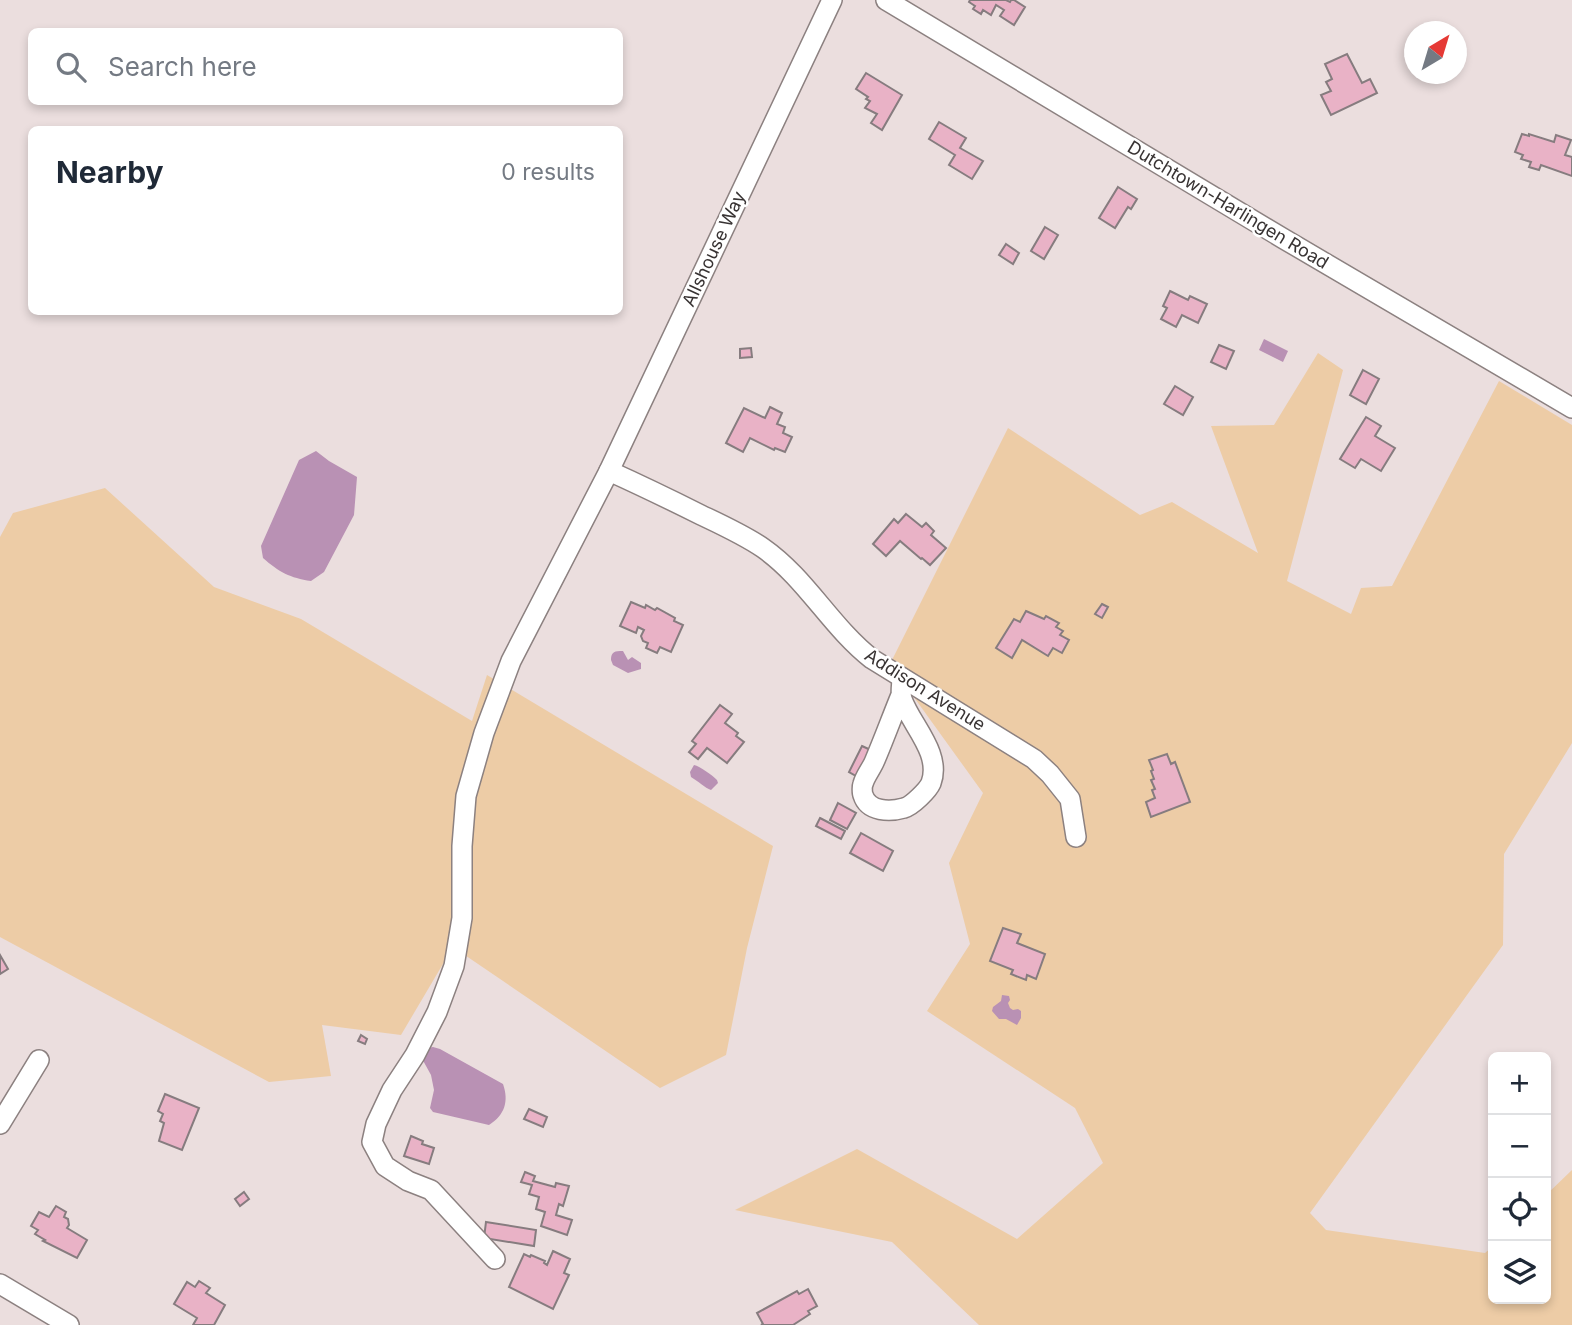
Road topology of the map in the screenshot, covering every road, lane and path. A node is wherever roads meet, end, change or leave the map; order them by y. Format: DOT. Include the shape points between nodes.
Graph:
graph roads {
  1 [pos="832,0"];
  2 [pos="886,0"];
  3 [pos="1572,408"];
  4 [pos="609,471"];
  5 [pos="902,687"];
  6 [pos="1076,837"];
  7 [pos="39,1060"];
  8 [pos="0,1124"];
  9 [pos="495,1259"];
  10 [pos="0,1284"];
  11 [pos="69,1325"];
  1 -- 4 [label="street, Allshouse Way"];
  2 -- 3 [label="street, Dutchtown-Harlingen Road"];
  4 -- 5 [label="street, Addison Avenue" via="764,548 796,576 842,632"];
  4 -- 9 [label="street, Allshouse Way" via="511,661 484,733 467,796 462,918 454,966 437,1012 393,1090 372,1142 385,1166 431,1190"];
  5 -- 5 [label="street" via="933,765 931,785 906,808 878,809 868,803 862,785"];
  5 -- 6 [label="street, Addison Avenue" via="1034,759 1070,799"];
  7 -- 8 [label="street"];
  10 -- 11 [label="street"];
}
